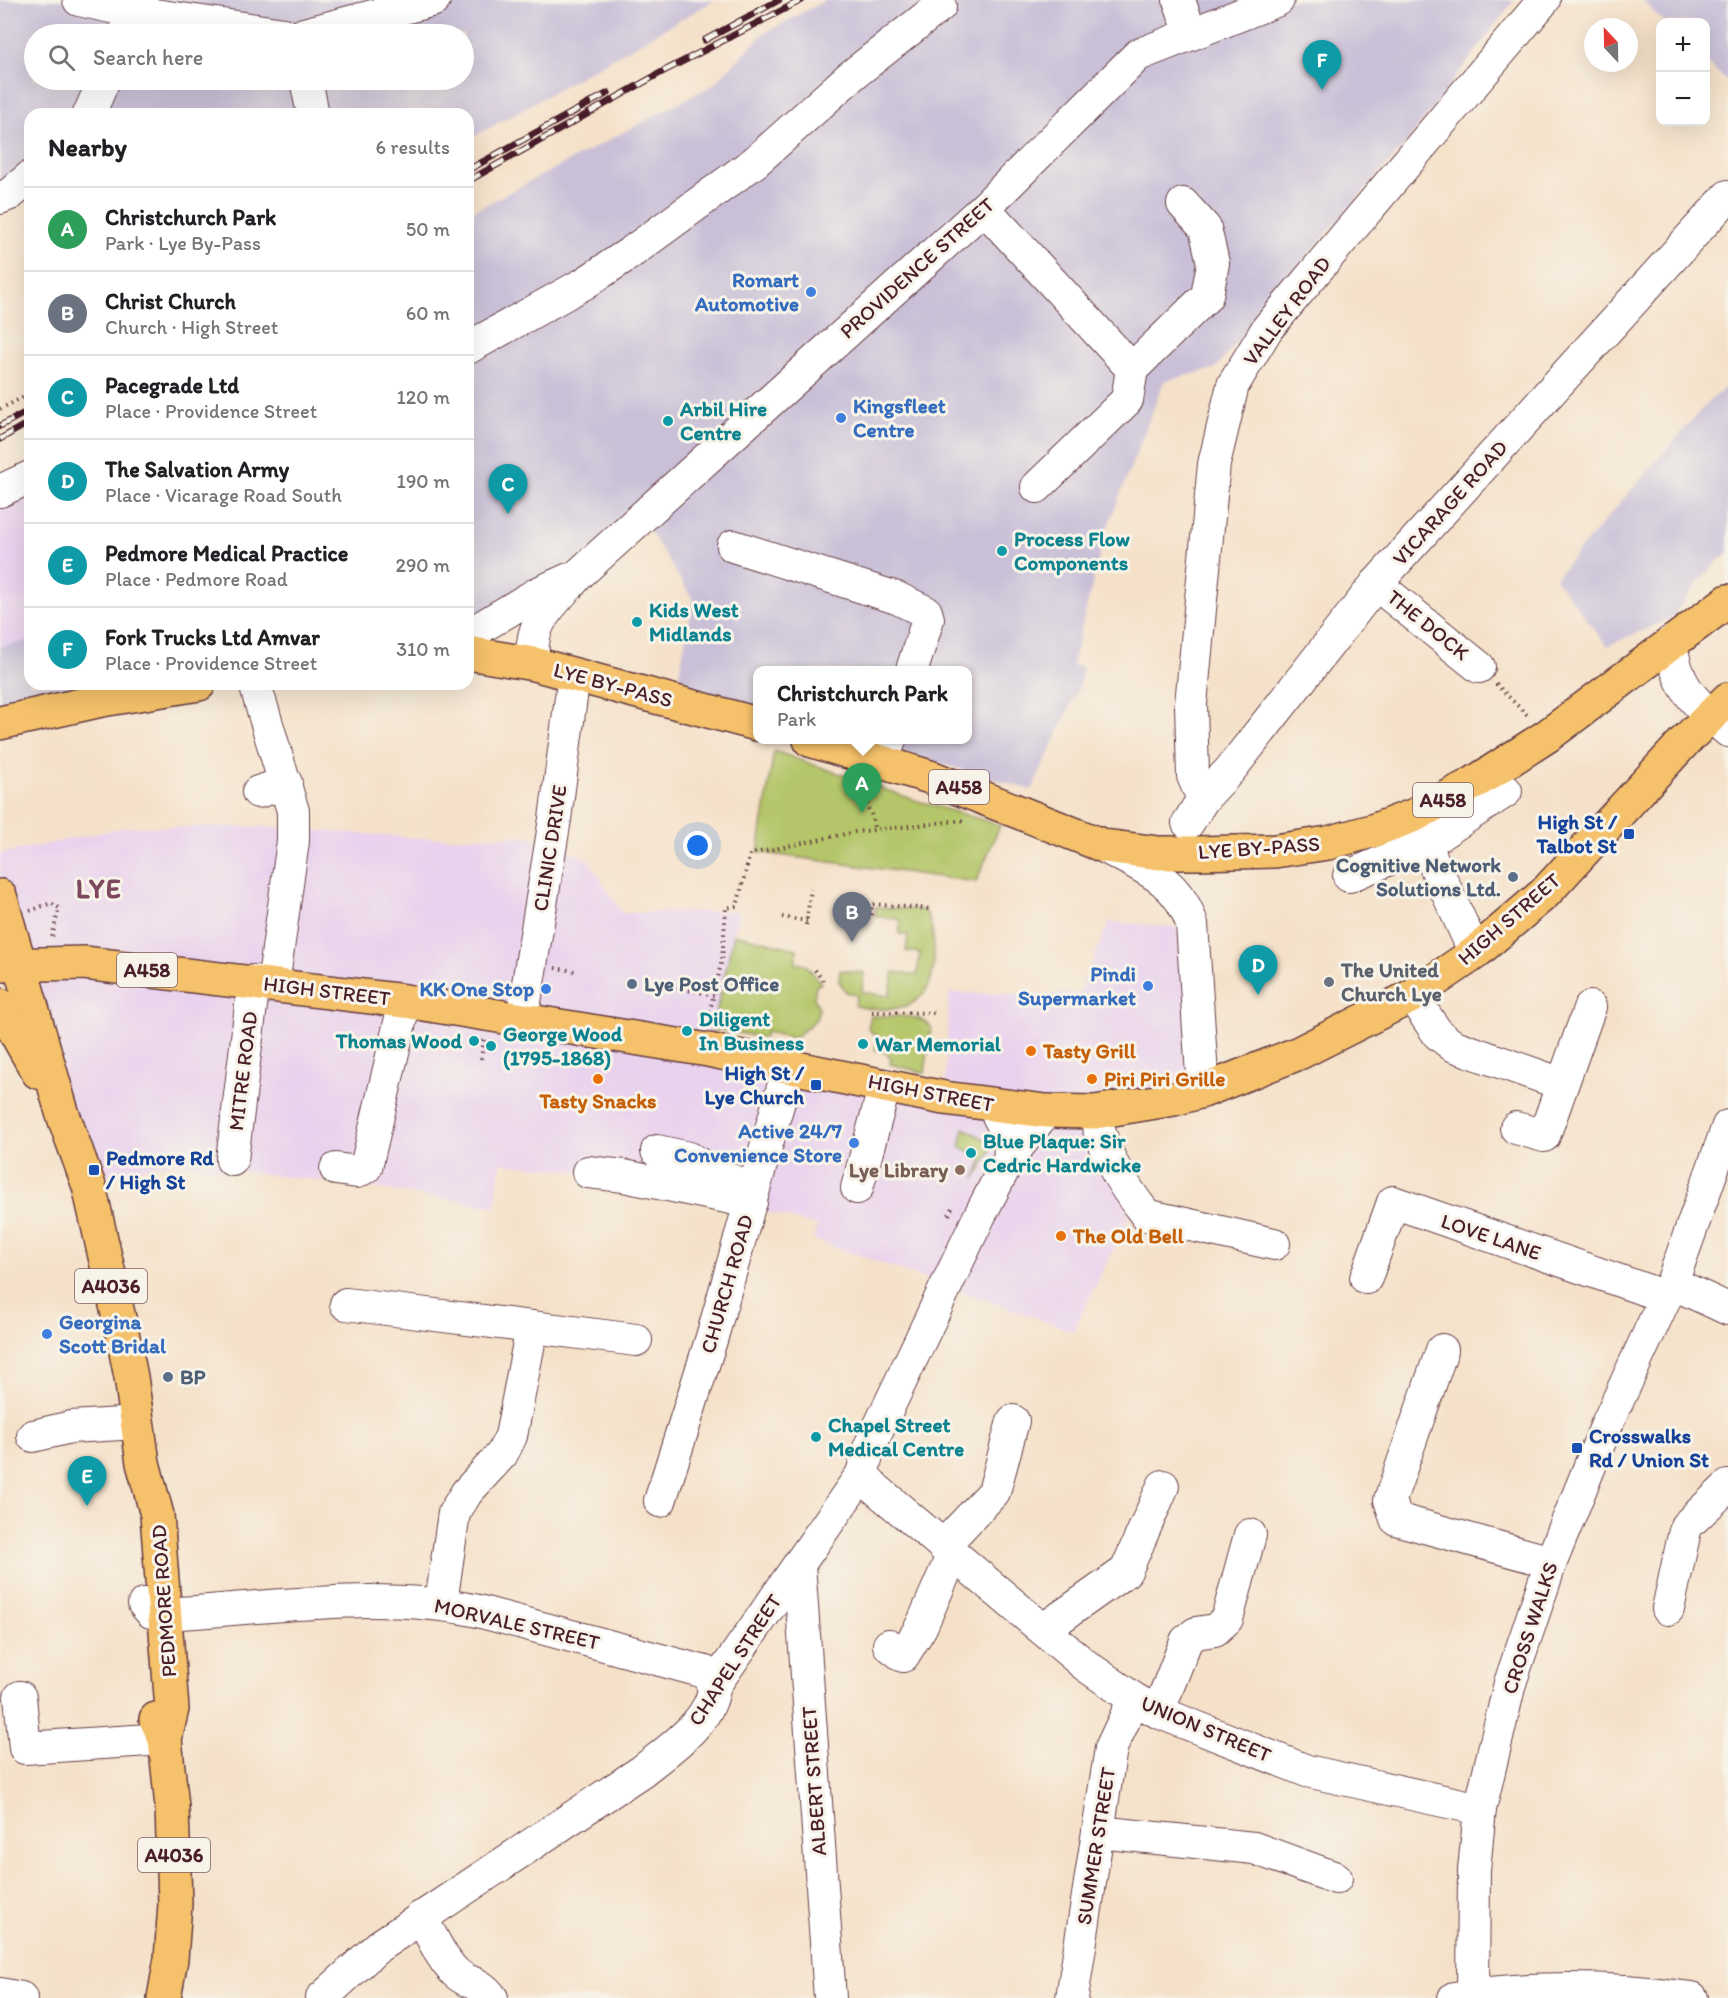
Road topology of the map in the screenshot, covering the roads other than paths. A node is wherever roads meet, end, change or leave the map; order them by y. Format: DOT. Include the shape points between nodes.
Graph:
graph roads {
  1 [pos="79,0"];
  2 [pos="434,0"];
  3 [pos="1179,0"];
  4 [pos="1278,0"];
  5 [pos="1544,0"];
  6 [pos="940,6"];
  7 [pos="129,23"];
  8 [pos="342,24"];
  9 [pos="1191,34"];
  10 [pos="100,90"];
  11 [pos="308,90"];
  12 [pos="92,108"];
  13 [pos="312,108"];
  14 [pos="24,182"];
  15 [pos="1728,196"];
  16 [pos="0,198"];
  17 [pos="1183,204"];
  18 [pos="984,208"];
  19 [pos="474,345"];
  20 [pos="1132,369"];
  21 [pos="24,480"];
  22 [pos="1037,487"];
  23 [pos="0,491"];
  24 [pos="733,546"];
  25 [pos="578,575"];
  26 [pos="1376,584"];
  27 [pos="1728,601"];
  28 [pos="474,631"];
  29 [pos="1671,642"];
  30 [pos="474,654"];
  31 [pos="534,664"];
  32 [pos="913,666"];
  33 [pos="1479,667"];
  34 [pos="574,675"];
  35 [pos="164,690"];
  36 [pos="256,690"];
  37 [pos="118,698"];
  38 [pos="1723,716"];
  39 [pos="0,723"];
  40 [pos="753,723"];
  41 [pos="826,744"];
  42 [pos="882,758"];
  43 [pos="1506,791"];
  44 [pos="1195,811"];
  45 [pos="1425,844"];
  46 [pos="1104,846"];
  47 [pos="1349,876"];
  48 [pos="14,904"];
  49 [pos="1475,953"];
  50 [pos="10,964"];
  51 [pos="263,983"];
  52 [pos="1412,996"];
  53 [pos="405,1001"];
  54 [pos="0,1005"];
  55 [pos="1590,1007"];
  56 [pos="522,1020"];
  57 [pos="789,1066"];
  58 [pos="885,1084"];
  59 [pos="1562,1084"];
  60 [pos="1203,1091"];
  61 [pos="993,1106"];
  62 [pos="1046,1111"];
  63 [pos="62,1112"];
  64 [pos="1095,1112"];
  65 [pos="1728,1126"];
  66 [pos="1516,1128"];
  67 [pos="657,1151"];
  68 [pos="1010,1157"];
  69 [pos="232,1160"];
  70 [pos="336,1169"];
  71 [pos="588,1172"];
  72 [pos="857,1188"];
  73 [pos="752,1196"];
  74 [pos="1274,1244"];
  75 [pos="1366,1278"];
  76 [pos="1669,1290"];
  77 [pos="346,1304"];
  78 [pos="1728,1309"];
  79 [pos="532,1327"];
  80 [pos="636,1340"];
  81 [pos="1442,1350"];
  82 [pos="1013,1421"];
  83 [pos="137,1423"];
  84 [pos="33,1436"];
  85 [pos="862,1474"];
  86 [pos="1163,1486"];
  87 [pos="1728,1486"];
  88 [pos="660,1501"];
  89 [pos="1250,1535"];
  90 [pos="948,1550"];
  91 [pos="1551,1562"];
  92 [pos="799,1564"];
  93 [pos="441,1603"];
  94 [pos="155,1609"];
  95 [pos="1668,1609"];
  96 [pos="1044,1629"];
  97 [pos="889,1645"];
  98 [pos="714,1686"];
  99 [pos="20,1697"];
  100 [pos="1146,1706"];
  101 [pos="160,1728"];
  102 [pos="1480,1809"];
  103 [pos="1098,1832"];
  104 [pos="1336,1878"];
  105 [pos="421,1917"];
  106 [pos="0,1994"];
  107 [pos="1463,1996"];
  108 [pos="21,1998"];
  109 [pos="164,1998"];
  110 [pos="322,1998"];
  111 [pos="492,1998"];
  112 [pos="830,1998"];
  113 [pos="1071,1998"];
  114 [pos="1692,1998"];
  1 -- 7 [label="street"];
  2 -- 8 [label="street"];
  3 -- 9 [label="street"];
  4 -- 9 [label="street, PROVIDENCE STREET"];
  5 -- 44 [label="street, VALLEY ROAD" via="1267,329 1233,385 1214,464 1191,704"];
  6 -- 19 [label="street" via="851,76 755,162 633,251"];
  9 -- 18 [label="street, PROVIDENCE STREET" via="1138,55"];
  10 -- 12 [label="street"];
  11 -- 13 [label="street"];
  14 -- 16 [label="street"];
  15 -- 26 [label="street, VICARAGE ROAD"];
  17 -- 20 [label="street" via="1205,228 1214,263 1207,296"];
  18 -- 20 [label="street"];
  18 -- 25 [label="street, PROVIDENCE STREET"];
  20 -- 22 [label="street" via="1126,400"];
  21 -- 23 [label="street"];
  24 -- 32 [label="street" via="897,598 926,612 928,619"];
  25 -- 28 [label="street, PROVIDENCE STREET" via="538,593"];
  25 -- 31 [label="street, PROVIDENCE STREET" via="537,624 532,642"];
  26 -- 33 [label="street, THE DOCK"];
  26 -- 44 [label="street, VICARAGE ROAD"];
  27 -- 29 [label="highway, LYE BY-PASS / A458"];
  29 -- 38 [label="street" via="1680,683 1690,698"];
  29 -- 46 [label="highway, LYE BY-PASS / A458" via="1547,736 1415,815 1328,843 1275,851 1159,853"];
  30 -- 31 [label="highway, LYE BY-PASS"];
  31 -- 34 [label="highway, LYE BY-PASS"];
  34 -- 40 [label="highway, LYE BY-PASS"];
  34 -- 56 [label="street, CLINIC DRIVE"];
  35 -- 37 [label="highway"];
  36 -- 51 [label="street, MITRE ROAD" via="272,787 293,811 292,841"];
  37 -- 39 [label="highway"];
  38 -- 49 [label="highway, HIGH STREET / A458" via="1683,743 1545,893"];
  41 -- 42 [label="highway, LYE BY-PASS / A458"];
  42 -- 46 [label="highway, LYE BY-PASS / A458"];
  43 -- 45 [label="street"];
  45 -- 47 [label="street"];
  45 -- 49 [label="street"];
  46 -- 60 [label="street" via="1163,879 1187,909 1192,924"];
  48 -- 50 [label="highway, A4036"];
  49 -- 52 [label="highway, HIGH STREET / A458"];
  50 -- 51 [label="highway, HIGH STREET / A458" via="84,963"];
  50 -- 63 [label="highway, A4036"];
  51 -- 53 [label="highway, HIGH STREET / A458"];
  51 -- 69 [label="street, MITRE ROAD"];
  52 -- 59 [label="street" via="1438,1034 1452,1046"];
  52 -- 60 [label="highway, HIGH STREET / A458" via="1299,1053"];
  53 -- 56 [label="highway, HIGH STREET / A458"];
  53 -- 70 [label="street" via="366,1167 357,1172"];
  54 -- 63 [label="highway, A4036"];
  55 -- 59 [label="street"];
  56 -- 57 [label="highway, HIGH STREET / A458"];
  57 -- 58 [label="highway, HIGH STREET / A458"];
  57 -- 73 [label="street, CHURCH ROAD"];
  58 -- 61 [label="highway, HIGH STREET / A458"];
  58 -- 72 [label="street"];
  59 -- 66 [label="street" via="1544,1136"];
  60 -- 64 [label="highway, HIGH STREET / A458"];
  61 -- 62 [label="highway, HIGH STREET / A458"];
  61 -- 68 [label="street" via="1009,1137"];
  62 -- 64 [label="highway, HIGH STREET / A458"];
  62 -- 68 [label="street, CHAPEL STREET"];
  63 -- 83 [label="highway, PEDMORE ROAD / A4036" via="89,1186 131,1377"];
  64 -- 74 [label="street" via="1110,1161 1146,1215"];
  65 -- 76 [label="street, CROSS WALKS"];
  67 -- 73 [label="street" via="689,1158"];
  68 -- 85 [label="street, CHAPEL STREET" via="869,1448"];
  71 -- 73 [label="street"];
  73 -- 88 [label="street, CHURCH ROAD"];
  75 -- 76 [label="street, LOVE LANE" via="1393,1202 1488,1237"];
  76 -- 78 [label="street"];
  76 -- 91 [label="street, CROSS WALKS" via="1607,1424"];
  77 -- 79 [label="street"];
  79 -- 80 [label="street"];
  79 -- 93 [label="street" via="511,1436 502,1454 467,1492 454,1513"];
  81 -- 91 [label="street" via="1390,1500 1396,1519"];
  82 -- 90 [label="street" via="994,1492"];
  83 -- 84 [label="street" via="71,1427"];
  83 -- 94 [label="highway, PEDMORE ROAD / A4036" via="143,1463 158,1515"];
  85 -- 90 [label="street, UNION STREET"];
  85 -- 92 [label="street, CHAPEL STREET"];
  86 -- 96 [label="street" via="1126,1571"];
  87 -- 95 [label="street" via="1686,1526"];
  89 -- 100 [label="street, SUMMER STREET" via="1227,1619 1215,1630 1196,1633 1186,1641"];
  90 -- 96 [label="street, UNION STREET"];
  90 -- 97 [label="street" via="921,1627 903,1656"];
  91 -- 102 [label="street, CROSS WALKS" via="1510,1683"];
  92 -- 98 [label="street, CHAPEL STREET"];
  92 -- 112 [label="street, ALBERT STREET"];
  93 -- 94 [label="street, MORVALE STREET" via="385,1601"];
  93 -- 98 [label="street, MORVALE STREET" via="705,1672"];
  94 -- 101 [label="highway, PEDMORE ROAD / A4036" via="172,1709"];
  96 -- 100 [label="street, UNION STREET" via="1085,1665"];
  98 -- 105 [label="street, CHAPEL STREET" via="713,1699 683,1739 642,1771"];
  99 -- 101 [label="street" via="25,1748"];
  100 -- 102 [label="street, UNION STREET" via="1307,1771"];
  100 -- 103 [label="street, SUMMER STREET" via="1111,1748"];
  101 -- 109 [label="highway, PEDMORE ROAD / A4036" via="172,1807 175,1904"];
  102 -- 107 [label="street, CROSS WALKS"];
  103 -- 104 [label="street" via="1254,1848"];
  103 -- 113 [label="street, SUMMER STREET"];
  105 -- 110 [label="street, CHAPEL STREET" via="380,1946"];
  105 -- 111 [label="street" via="452,1970 464,1980 478,1983"];
  106 -- 108 [label="street"];
  107 -- 114 [label="street" via="1552,1989"];
}
